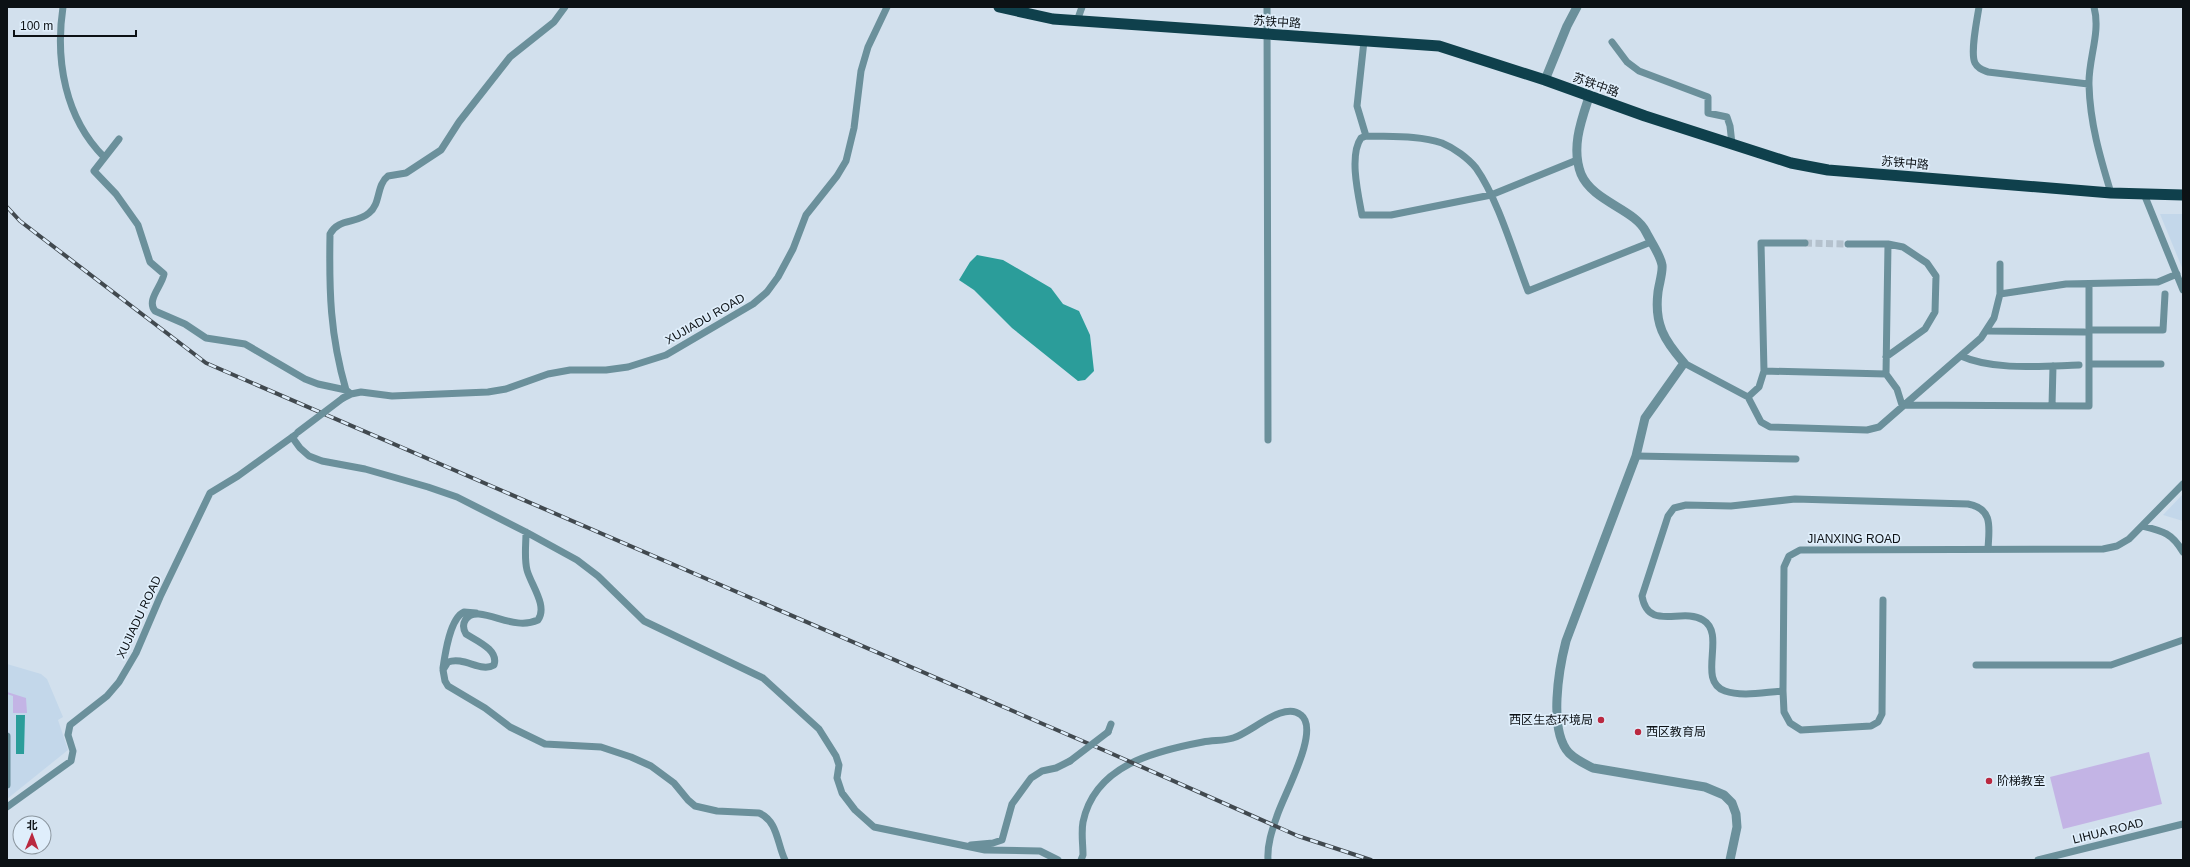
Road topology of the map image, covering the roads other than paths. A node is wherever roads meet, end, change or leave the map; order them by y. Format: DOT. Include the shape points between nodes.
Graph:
graph roads {
  1 [pos="63,7"];
  2 [pos="565,7"];
  3 [pos="887,7"];
  4 [pos="999,7"];
  5 [pos="1082,7"];
  6 [pos="1268,7"];
  7 [pos="1577,7"];
  8 [pos="1979,7"];
  9 [pos="2094,7"];
  10 [pos="1077,21"];
  11 [pos="1266,34"];
  12 [pos="1364,41"];
  13 [pos="1612,42"];
  14 [pos="1545,80"];
  15 [pos="2088,84"];
  16 [pos="1589,97"];
  17 [pos="1366,136"];
  18 [pos="119,139"];
  19 [pos="1732,144"];
  20 [pos="104,157"];
  21 [pos="1578,160"];
  22 [pos="2111,193"];
  23 [pos="2144,194"];
  24 [pos="1491,195"];
  25 [pos="2183,195"];
  26 [pos="1651,242"];
  27 [pos="1805,243"];
  28 [pos="1848,244"];
  29 [pos="1888,244"];
  30 [pos="2000,264"];
  31 [pos="2177,274"];
  32 [pos="2089,284"];
  33 [pos="2183,290"];
  34 [pos="2000,294"];
  35 [pos="2165,294"];
  36 [pos="1988,331"];
  37 [pos="2086,331"];
  38 [pos="1886,356"];
  39 [pos="1961,356"];
  40 [pos="1684,363"];
  41 [pos="2089,364"];
  42 [pos="2161,364"];
  43 [pos="2079,365"];
  44 [pos="2053,366"];
  45 [pos="1764,371"];
  46 [pos="1886,374"];
  47 [pos="349,392"];
  48 [pos="1748,397"];
  49 [pos="1902,405"];
  50 [pos="2052,406"];
  51 [pos="295,434"];
  52 [pos="1268,440"];
  53 [pos="1636,456"];
  54 [pos="1796,459"];
  55 [pos="2183,484"];
  56 [pos="2142,526"];
  57 [pos="526,532"];
  58 [pos="1988,549"];
  59 [pos="2183,552"];
  60 [pos="1883,600"];
  61 [pos="480,614"];
  62 [pos="2183,640"];
  63 [pos="1976,665"];
  64 [pos="443,670"];
  65 [pos="1783,691"];
  66 [pos="1111,724"];
  67 [pos="7,736"];
  68 [pos="7,785"];
  69 [pos="7,807"];
  70 [pos="2183,824"];
  71 [pos="963,846"];
  72 [pos="785,860"];
  73 [pos="1058,860"];
  74 [pos="1082,860"];
  75 [pos="1268,860"];
  76 [pos="1730,860"];
  77 [pos="2038,860"];
  1 -- 20 [label="street" via="60,64 64,85 73,110 92,145"];
  2 -- 47 [label="street" via="554,22 510,57 459,122 441,150 406,173 388,176 380,185 375,206 370,213 333,227 330,234 329,291 332,334"];
  3 -- 47 [label="street, XUJIADU ROAD" via="868,47 861,71 854,128 846,161 806,215 793,250 778,277 767,292 753,304 666,355 628,368 570,370 488,392 392,396"];
  4 -- 10 [label="highway, 苏铁中路" via="1053,19"];
  5 -- 10 [label="street"];
  6 -- 11 [label="street"];
  7 -- 14 [label="street"];
  8 -- 15 [label="street" via="1974,54 1975,63 1980,69"];
  9 -- 15 [label="street" via="2097,18"];
  10 -- 11 [label="highway, 苏铁中路"];
  11 -- 12 [label="highway, 苏铁中路"];
  11 -- 52 [label="street"];
  12 -- 14 [label="highway, 苏铁中路" via="1439,46"];
  12 -- 17 [label="street" via="1357,106"];
  13 -- 19 [label="street" via="1627,62 1639,70 1708,97 1708,113 1727,117"];
  14 -- 16 [label="highway, 苏铁中路"];
  15 -- 22 [label="street" via="2093,130"];
  16 -- 19 [label="highway, 苏铁中路"];
  16 -- 21 [label="street" via="1577,145"];
  17 -- 24 [label="street" via="1425,139 1443,144 1460,153 1475,168"];
  17 -- 24 [label="street" via="1361,138 1355,151 1357,189 1362,215 1391,214"];
  18 -- 20 [label="street"];
  19 -- 22 [label="highway, 苏铁中路" via="1790,163 1828,170"];
  20 -- 47 [label="street" via="94,168 95,174 116,194 138,225 150,262 164,274 152,300 152,308 155,311 185,324 206,338 245,344 305,379"];
  21 -- 24 [label="street"];
  21 -- 26 [label="street" via="1582,175 1590,187 1634,218 1645,229"];
  22 -- 23 [label="highway, 苏铁中路"];
  23 -- 25 [label="highway, 苏铁中路"];
  23 -- 31 [label="street"];
  24 -- 26 [label="street" via="1528,291"];
  26 -- 40 [label="street" via="1662,265 1657,316 1670,347"];
  27 -- 45 [label="street" via="1761,243"];
  28 -- 29 [label="street"];
  29 -- 38 [label="street"];
  29 -- 38 [label="street" via="1903,247 1926,263 1936,276 1935,312 1925,329"];
  30 -- 34 [label="street"];
  31 -- 32 [label="street" via="2158,282"];
  31 -- 33 [label="street"];
  32 -- 34 [label="street" via="2066,284"];
  32 -- 37 [label="street"];
  34 -- 36 [label="street"];
  35 -- 37 [label="street" via="2163,330"];
  36 -- 37 [label="street"];
  36 -- 39 [label="street"];
  37 -- 41 [label="street"];
  38 -- 46 [label="street"];
  39 -- 44 [label="street" via="1973,362 1988,364"];
  39 -- 49 [label="street"];
  40 -- 48 [label="street"];
  40 -- 53 [label="street" via="1645,418"];
  41 -- 42 [label="street"];
  41 -- 50 [label="street" via="2089,406"];
  43 -- 44 [label="street"];
  44 -- 50 [label="street"];
  45 -- 46 [label="street"];
  45 -- 48 [label="street" via="1759,387"];
  46 -- 49 [label="street" via="1897,389"];
  47 -- 51 [label="street, XUJIADU ROAD, bridge"];
  48 -- 49 [label="street" via="1761,422 1770,427 1867,430 1878,426"];
  49 -- 50 [label="street"];
  51 -- 57 [label="street" via="300,448 309,456 365,469 457,497"];
  51 -- 69 [label="street, XUJIADU ROAD" via="238,476 210,493 136,653 119,682 107,696 70,725 68,735 73,751 71,761"];
  53 -- 54 [label="street"];
  53 -- 76 [label="street" via="1566,641 1558,687 1559,729 1569,753 1593,768 1705,788 1724,795 1732,803 1736,814 1737,827"];
  55 -- 56 [label="street, JIANXING ROAD"];
  56 -- 58 [label="street, JIANXING ROAD" via="2118,546 2103,549"];
  56 -- 59 [label="street" via="2164,531"];
  57 -- 61 [label="street" via="525,558 540,604 538,620 526,623 513,622"];
  57 -- 71 [label="street" via="577,560 598,576 644,621 746,668 772,684 819,729 836,756 839,765 837,778 842,793 854,810 867,822 882,830"];
  58 -- 65 [label="street, JIANXING ROAD" via="1800,550 1789,556 1784,567"];
  58 -- 65 [label="street" via="1989,521 1985,512 1977,506 1968,504 1795,500 1732,506 1686,505 1674,508 1668,516 1642,596 1644,607 1652,614 1694,617 1710,626 1712,676 1716,686 1735,692"];
  60 -- 65 [label="street, JIANXING ROAD" via="1882,714 1878,722 1871,726 1801,730 1790,723 1784,712"];
  61 -- 64 [label="street" via="469,611 460,614 456,620 447,646"];
  61 -- 64 [label="street" via="468,616 464,630 493,653 494,665 486,667 454,660 448,662"];
  62 -- 63 [label="street" via="2111,665"];
  64 -- 72 [label="street" via="445,681 455,692 531,738 546,744 601,747 631,756 663,774 695,806 717,811 764,815 776,831"];
  66 -- 71 [label="street, bridge" via="1108,732 1070,760 1031,778 1012,804 1002,840"];
  67 -- 68 [label="street"];
  70 -- 77 [label="street, LIHUA ROAD"];
  71 -- 73 [label="street" via="1002,852 1040,851"];
  74 -- 75 [label="street" via="1083,822 1092,799 1111,775 1146,756 1234,738 1273,716 1291,711 1300,714 1306,720 1307,738 1277,815 1267,849"];
}
